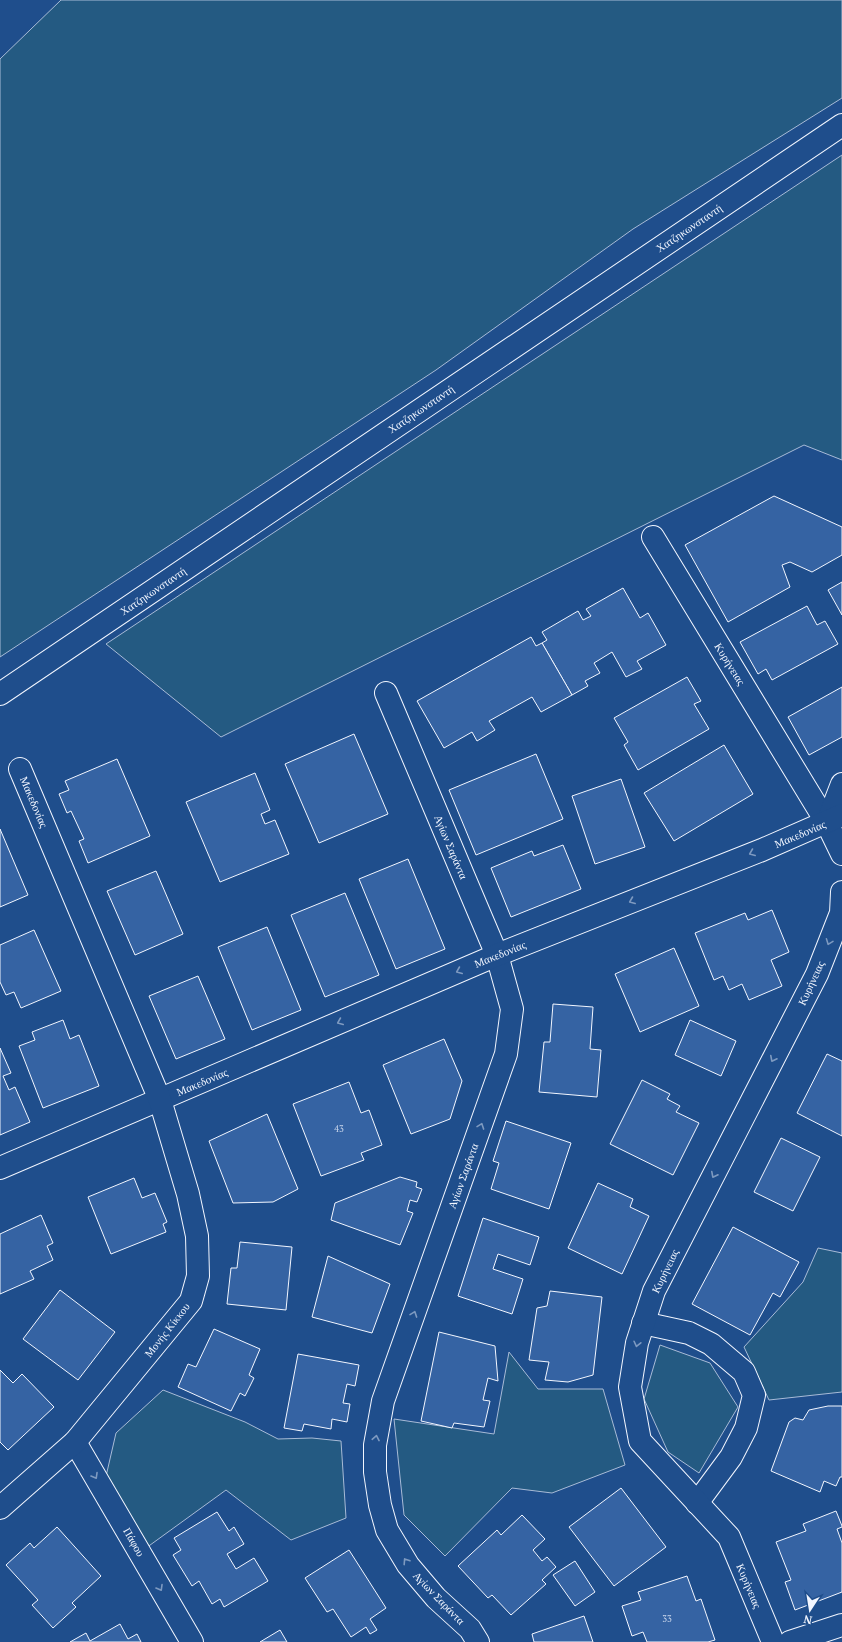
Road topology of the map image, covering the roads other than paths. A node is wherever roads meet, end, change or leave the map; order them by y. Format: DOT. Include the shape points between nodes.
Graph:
graph roads {
  1 [pos="842,125"];
  2 [pos="653,537"];
  3 [pos="386,693"];
  4 [pos="0,694"];
  5 [pos="20,769"];
  6 [pos="842,784"];
  7 [pos="835,819"];
  8 [pos="842,854"];
  9 [pos="842,892"];
  10 [pos="497,955"];
  11 [pos="160,1100"];
  12 [pos="0,1168"];
  13 [pos="644,1323"];
  14 [pos="75,1442"];
  15 [pos="697,1503"];
  16 [pos="0,1508"];
  17 [pos="842,1624"];
  18 [pos="192,1642"];
  19 [pos="478,1642"];
  20 [pos="772,1642"];
  21 [pos="790,1642"];
  1 -- 4 [label="street, Χατζηκωνσταντή"];
  2 -- 7 [label="street, Κυρήνειας"];
  3 -- 10 [label="street, Αγίων Σαράντα"];
  5 -- 11 [label="street, Μακεδονίας"];
  6 -- 7 [label="street"];
  7 -- 8 [label="street, Κυρήνειας"];
  7 -- 10 [label="street, Μακεδονίας, one-way"];
  9 -- 13 [label="street, Κυρήνειας, one-way" via="840,913 817,974 654,1291"];
  10 -- 11 [label="street, Μακεδονίας, one-way"];
  19 -- 10 [label="street, Αγίων Σαράντα, one-way" via="470,1629 436,1598 408,1565 387,1530 380,1505 374,1445 383,1401 506,1054 512,1009"];
  11 -- 12 [label="street, Μακεδονίας"];
  11 -- 14 [label="street, Μονής Κίκκου" via="188,1194 197,1236 198,1276 191,1301"];
  13 -- 15 [label="street, Κυρήνειας, one-way" via="637,1343 630,1387 640,1441"];
  13 -- 15 [label="street" via="688,1332 711,1344 744,1372 754,1395 746,1428 731,1457"];
  14 -- 16 [label="street, Μονής Κίκκου"];
  14 -- 18 [label="street, Πάφου, one-way"];
  15 -- 20 [label="street, Κυρήνειας" via="729,1537"];
  17 -- 21 [label="street"];
}
